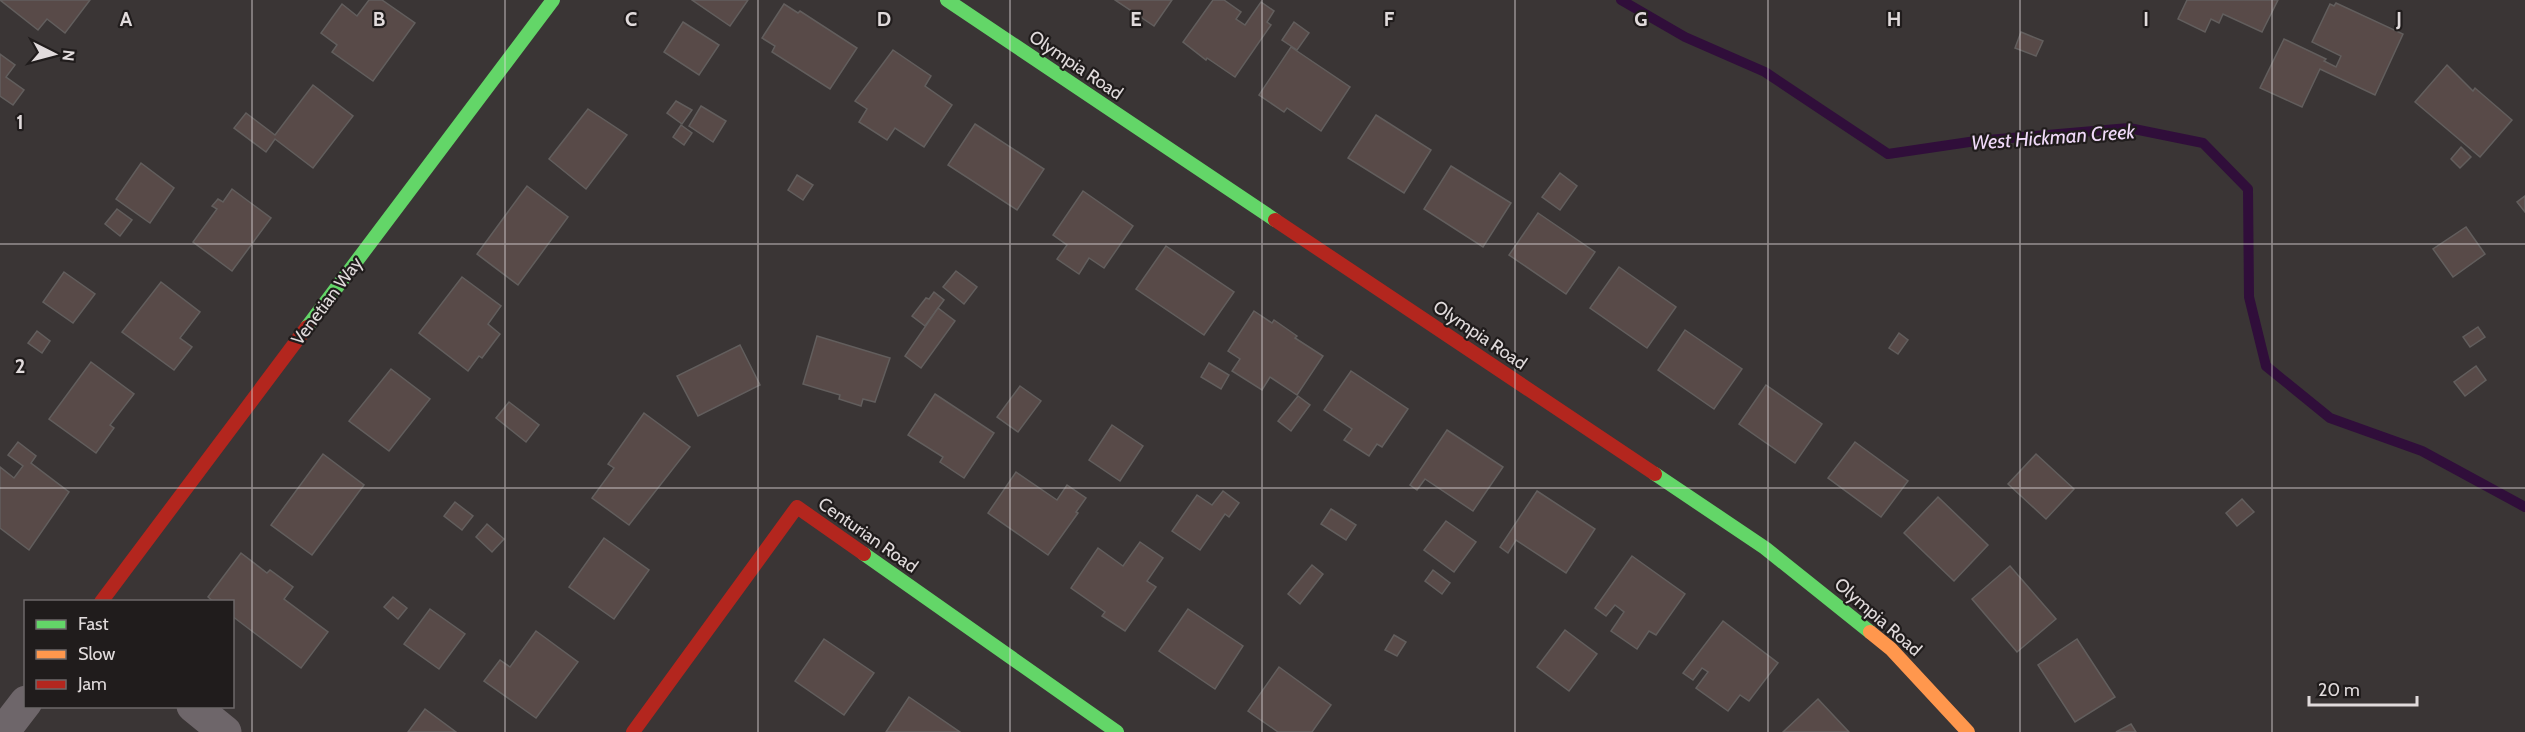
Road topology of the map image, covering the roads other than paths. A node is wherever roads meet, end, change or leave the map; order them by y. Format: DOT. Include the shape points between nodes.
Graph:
graph roads {
  1 [pos="553,0"];
  2 [pos="947,0"];
  3 [pos="103,600"];
  4 [pos="24,705"];
  5 [pos="195,708"];
  6 [pos="3,732"];
  7 [pos="225,732"];
  8 [pos="633,732"];
  9 [pos="1117,732"];
  10 [pos="1968,732"];
  1 -- 3 [label="street, Venetian Way"];
  2 -- 10 [label="street, Olympia Road" via="1765,548 1891,649"];
  4 -- 6 [label="street"];
  5 -- 7 [label="street"];
  8 -- 9 [label="street, Centurian Road" via="797,507"];
}
